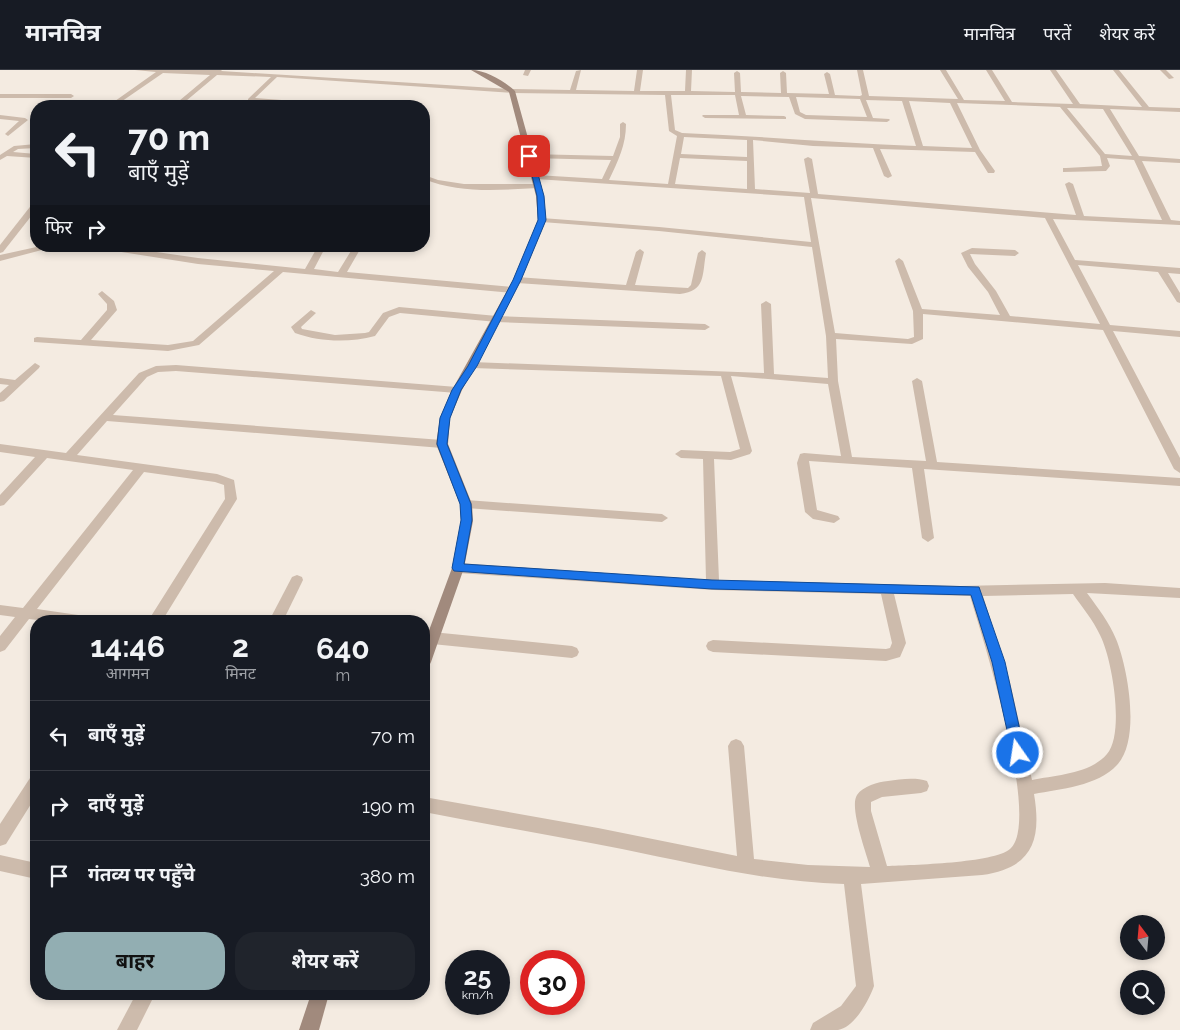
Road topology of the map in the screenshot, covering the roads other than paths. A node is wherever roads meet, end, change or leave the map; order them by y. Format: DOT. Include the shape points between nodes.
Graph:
graph roads {
  1 [pos="138,70"];
  2 [pos="474,70"];
  3 [pos="640,70"];
  4 [pos="689,70"];
  5 [pos="860,70"];
  6 [pos="943,70"];
  7 [pos="989,70"];
  8 [pos="1053,70"];
  9 [pos="1116,70"];
  10 [pos="1163,70"];
  11 [pos="162,71"];
  12 [pos="217,71"];
  13 [pos="579,71"];
  14 [pos="737,74"];
  15 [pos="783,74"];
  16 [pos="827,74"];
  17 [pos="276,75"];
  18 [pos="359,76"];
  19 [pos="1171,78"];
  20 [pos="352,81"];
  21 [pos="512,92"];
  22 [pos="572,92"];
  23 [pos="637,92"];
  24 [pos="668,92"];
  25 [pos="688,93"];
  26 [pos="738,94"];
  27 [pos="784,95"];
  28 [pos="792,95"];
  29 [pos="0,96"];
  30 [pos="72,96"];
  31 [pos="832,96"];
  32 [pos="864,97"];
  33 [pos="905,99"];
  34 [pos="120,100"];
  35 [pos="183,100"];
  36 [pos="250,100"];
  37 [pos="952,100"];
  38 [pos="962,101"];
  39 [pos="1009,102"];
  40 [pos="1062,105"];
  41 [pos="1078,106"];
  42 [pos="1105,107"];
  43 [pos="1147,109"];
  44 [pos="1180,110"];
  45 [pos="705,116"];
  46 [pos="0,117"];
  47 [pos="743,117"];
  48 [pos="784,118"];
  49 [pos="871,120"];
  50 [pos="887,120"];
  51 [pos="624,124"];
  52 [pos="8,134"];
  53 [pos="681,135"];
  54 [pos="750,137"];
  55 [pos="30,146"];
  56 [pos="875,146"];
  57 [pos="920,147"];
  58 [pos="976,150"];
  59 [pos="3,156"];
  60 [pos="30,156"];
  61 [pos="529,156"];
  62 [pos="676,156"];
  63 [pos="1103,156"];
  64 [pos="616,158"];
  65 [pos="1137,158"];
  66 [pos="750,159"];
  67 [pos="808,159"];
  68 [pos="1180,161"];
  69 [pos="1066,170"];
  70 [pos="991,171"];
  71 [pos="888,176"];
  72 [pos="430,180"];
  73 [pos="537,182"];
  74 [pos="604,182"];
  75 [pos="1069,184"];
  76 [pos="671,186"];
  77 [pos="751,191"];
  78 [pos="810,195"];
  79 [pos="30,212"];
  80 [pos="1048,216"];
  81 [pos="1081,218"];
  82 [pos="542,220"];
  83 [pos="1168,223"];
  84 [pos="1180,223"];
  85 [pos="816,245"];
  86 [pos="0,250"];
  87 [pos="30,251"];
  88 [pos="135,252"];
  89 [pos="165,252"];
  90 [pos="319,252"];
  91 [pos="354,252"];
  92 [pos="640,252"];
  93 [pos="702,253"];
  94 [pos="1015,253"];
  95 [pos="161,256"];
  96 [pos="0,258"];
  97 [pos="900,261"];
  98 [pos="1071,262"];
  99 [pos="281,269"];
  100 [pos="1161,269"];
  101 [pos="310,270"];
  102 [pos="1180,271"];
  103 [pos="342,273"];
  104 [pos="517,280"];
  105 [pos="630,288"];
  106 [pos="512,290"];
  107 [pos="102,294"];
  108 [pos="1180,300"];
  109 [pos="766,304"];
  110 [pos="918,312"];
  111 [pos="311,313"];
  112 [pos="497,319"];
  113 [pos="1007,319"];
  114 [pos="705,327"];
  115 [pos="1105,327"];
  116 [pos="1180,334"];
  117 [pos="831,336"];
  118 [pos="37,340"];
  119 [pos="84,342"];
  120 [pos="162,348"];
  121 [pos="35,366"];
  122 [pos="472,366"];
  123 [pos="150,371"];
  124 [pos="725,373"];
  125 [pos="768,376"];
  126 [pos="0,381"];
  127 [pos="833,381"];
  128 [pos="917,381"];
  129 [pos="17,383"];
  130 [pos="457,390"];
  131 [pos="0,399"];
  132 [pos="105,418"];
  133 [pos="442,444"];
  134 [pos="0,448"];
  135 [pos="45,453"];
  136 [pos="681,454"];
  137 [pos="708,455"];
  138 [pos="70,456"];
  139 [pos="847,458"];
  140 [pos="917,464"];
  141 [pos="932,464"];
  142 [pos="140,468"];
  143 [pos="1180,469"];
  144 [pos="1180,482"];
  145 [pos="0,502"];
  146 [pos="466,504"];
  147 [pos="662,518"];
  148 [pos="834,518"];
  149 [pos="928,538"];
  150 [pos="458,568"];
  151 [pos="297,580"];
  152 [pos="712,585"];
  153 [pos="886,589"];
  154 [pos="1077,589"];
  155 [pos="975,591"];
  156 [pos="1180,593"];
  157 [pos="0,610"];
  158 [pos="26,614"];
  159 [pos="34,615"];
  160 [pos="158,615"];
  161 [pos="279,615"];
  162 [pos="432,638"];
  163 [pos="430,644"];
  164 [pos="0,646"];
  165 [pos="713,646"];
  166 [pos="572,652"];
  167 [pos="736,746"];
  168 [pos="921,786"];
  169 [pos="1025,789"];
  170 [pos="30,792"];
  171 [pos="430,807"];
  172 [pos="0,838"];
  173 [pos="0,864"];
  174 [pos="746,866"];
  175 [pos="30,870"];
  176 [pos="851,874"];
  177 [pos="881,874"];
  178 [pos="143,1000"];
  179 [pos="318,1000"];
  180 [pos="127,1030"];
  181 [pos="309,1030"];
  182 [pos="820,1030"];
  1 -- 11 [label="street"];
  2 -- 21 [label="street"];
  3 -- 23 [label="street"];
  4 -- 25 [label="street"];
  5 -- 32 [label="street"];
  6 -- 38 [label="street"];
  7 -- 39 [label="street"];
  8 -- 41 [label="street"];
  9 -- 43 [label="street"];
  10 -- 19 [label="street"];
  11 -- 12 [label="street"];
  11 -- 34 [label="street"];
  12 -- 17 [label="street"];
  12 -- 35 [label="street"];
  13 -- 22 [label="street"];
  14 -- 26 [label="street"];
  15 -- 27 [label="street"];
  16 -- 31 [label="street"];
  17 -- 20 [label="street"];
  17 -- 36 [label="street"];
  18 -- 20 [label="street"];
  20 -- 21 [label="street"];
  21 -- 22 [label="street"];
  21 -- 61 [label="street"];
  22 -- 23 [label="street"];
  23 -- 24 [label="street"];
  24 -- 25 [label="street"];
  24 -- 53 [label="street" via="672,131"];
  25 -- 26 [label="street"];
  26 -- 27 [label="street"];
  26 -- 47 [label="street"];
  27 -- 28 [label="street"];
  28 -- 31 [label="street"];
  28 -- 49 [label="street" via="797,113 805,117"];
  29 -- 30 [label="street"];
  31 -- 32 [label="street"];
  32 -- 33 [label="street"];
  32 -- 49 [label="street"];
  33 -- 37 [label="street"];
  33 -- 57 [label="street"];
  37 -- 38 [label="street"];
  37 -- 58 [label="street"];
  38 -- 39 [label="street"];
  39 -- 40 [label="street"];
  40 -- 41 [label="street"];
  40 -- 63 [label="street"];
  41 -- 42 [label="street"];
  42 -- 43 [label="street"];
  42 -- 65 [label="street"];
  43 -- 44 [label="street"];
  45 -- 47 [label="street"];
  46 -- 52 [label="street" via="25,120"];
  47 -- 48 [label="street"];
  49 -- 50 [label="street"];
  51 -- 64 [label="street"];
  53 -- 54 [label="street"];
  53 -- 62 [label="street"];
  54 -- 56 [label="street"];
  54 -- 66 [label="street"];
  55 -- 59 [label="street" via="19,146"];
  56 -- 57 [label="street"];
  56 -- 71 [label="street"];
  57 -- 58 [label="street"];
  58 -- 70 [label="street"];
  59 -- 60 [label="street"];
  61 -- 64 [label="street"];
  61 -- 73 [label="street"];
  62 -- 66 [label="street"];
  62 -- 76 [label="street"];
  63 -- 65 [label="street"];
  63 -- 69 [label="street" via="1106,166 1100,170"];
  64 -- 74 [label="street"];
  65 -- 68 [label="street"];
  65 -- 83 [label="street"];
  66 -- 77 [label="street"];
  67 -- 78 [label="street"];
  72 -- 73 [label="street" via="461,185"];
  73 -- 74 [label="street"];
  73 -- 82 [label="street"];
  74 -- 76 [label="street"];
  75 -- 81 [label="street"];
  76 -- 77 [label="street"];
  77 -- 78 [label="street"];
  78 -- 80 [label="street"];
  78 -- 85 [label="street"];
  79 -- 86 [label="street"];
  80 -- 81 [label="street"];
  80 -- 98 [label="street"];
  81 -- 83 [label="street"];
  82 -- 85 [label="street"];
  82 -- 104 [label="street"];
  83 -- 84 [label="street"];
  85 -- 117 [label="street"];
  87 -- 96 [label="street"];
  88 -- 95 [label="street"];
  89 -- 95 [label="street"];
  90 -- 101 [label="street"];
  91 -- 103 [label="street"];
  92 -- 105 [label="street"];
  93 -- 105 [label="street" via="695,286 690,290"];
  94 -- 113 [label="street" via="965,253"];
  95 -- 99 [label="street"];
  97 -- 110 [label="street"];
  98 -- 100 [label="street"];
  98 -- 115 [label="street"];
  99 -- 101 [label="street"];
  99 -- 120 [label="street" via="196,343"];
  100 -- 102 [label="street"];
  100 -- 108 [label="street"];
  101 -- 103 [label="street"];
  103 -- 106 [label="street"];
  104 -- 105 [label="street"];
  104 -- 106 [label="street"];
  106 -- 112 [label="street"];
  107 -- 119 [label="street" via="111,303 112,310"];
  109 -- 125 [label="street"];
  110 -- 113 [label="street"];
  110 -- 117 [label="street" via="918,339 909,342"];
  111 -- 112 [label="street" via="298,324 298,330 352,338 372,334 386,315 399,310"];
  112 -- 114 [label="street"];
  112 -- 122 [label="street"];
  113 -- 115 [label="street"];
  115 -- 116 [label="street"];
  115 -- 143 [label="street"];
  117 -- 127 [label="street"];
  118 -- 119 [label="street"];
  119 -- 120 [label="street"];
  120 -- 123 [label="street"];
  121 -- 129 [label="street"];
  122 -- 124 [label="street"];
  122 -- 130 [label="street"];
  123 -- 130 [label="street" via="176,368"];
  123 -- 132 [label="street"];
  124 -- 125 [label="street"];
  124 -- 137 [label="street" via="746,451 731,456"];
  125 -- 127 [label="street"];
  126 -- 129 [label="street"];
  127 -- 139 [label="street"];
  128 -- 141 [label="street"];
  129 -- 131 [label="street"];
  130 -- 133 [label="street" via="445,418"];
  132 -- 133 [label="street"];
  132 -- 138 [label="street"];
  133 -- 146 [label="street"];
  134 -- 135 [label="street"];
  135 -- 138 [label="street"];
  135 -- 145 [label="street"];
  136 -- 137 [label="street"];
  137 -- 152 [label="street"];
  138 -- 142 [label="street"];
  139 -- 140 [label="street"];
  139 -- 148 [label="street" via="808,456 802,463 811,512"];
  140 -- 141 [label="street"];
  140 -- 149 [label="street"];
  141 -- 144 [label="street"];
  142 -- 158 [label="street"];
  142 -- 160 [label="street" via="217,478 230,483 232,491 231,499"];
  146 -- 147 [label="street"];
  146 -- 150 [label="street" via="467,520"];
  150 -- 152 [label="street"];
  150 -- 162 [label="street"];
  151 -- 161 [label="street"];
  152 -- 153 [label="street"];
  153 -- 155 [label="street"];
  153 -- 165 [label="street" via="899,643 895,654"];
  154 -- 155 [label="street"];
  154 -- 156 [label="street"];
  154 -- 169 [label="street" via="1110,644 1118,675 1121,743 1113,759 1095,772"];
  155 -- 169 [label="street" via="998,662"];
  157 -- 158 [label="street"];
  158 -- 159 [label="street"];
  158 -- 164 [label="street"];
  162 -- 163 [label="street"];
  162 -- 166 [label="street"];
  167 -- 174 [label="street"];
  168 -- 177 [label="street" via="878,790 863,799 863,811"];
  169 -- 177 [label="street" via="1030,820 1024,846 1011,859 996,864"];
  170 -- 172 [label="street"];
  171 -- 174 [label="street"];
  173 -- 175 [label="street"];
  174 -- 176 [label="street" via="789,872"];
  176 -- 177 [label="street"];
  176 -- 182 [label="street" via="865,986 853,1008"];
  178 -- 180 [label="street"];
  179 -- 181 [label="street"];
}
